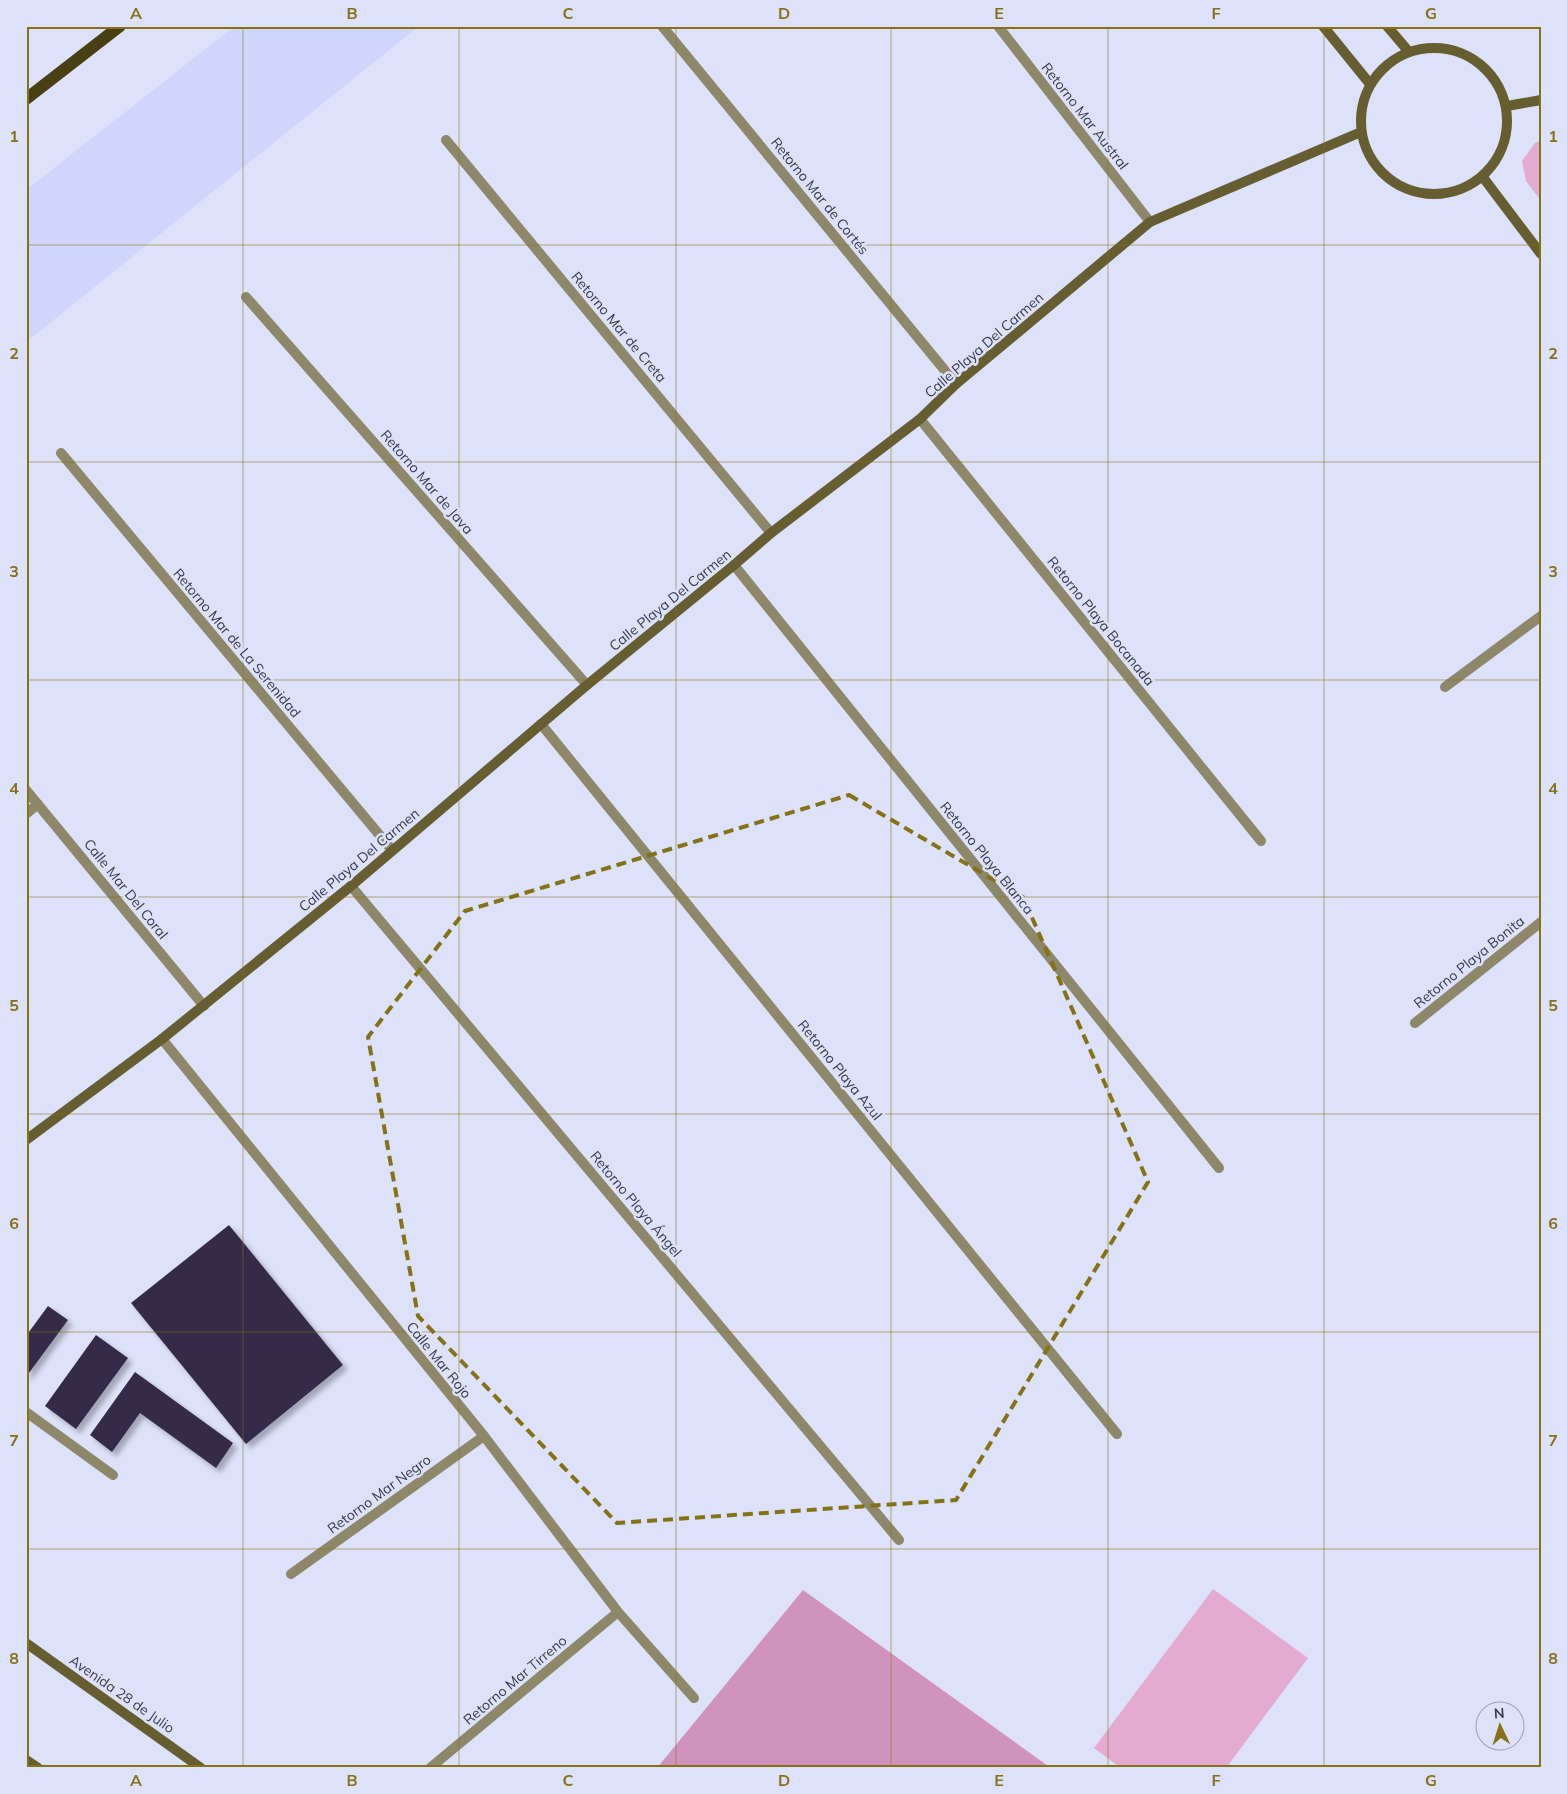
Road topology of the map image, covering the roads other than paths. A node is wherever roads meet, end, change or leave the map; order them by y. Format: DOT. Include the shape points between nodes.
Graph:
graph roads {
  1 [pos="120,26"];
  2 [pos="662,26"];
  3 [pos="998,26"];
  4 [pos="1323,26"];
  5 [pos="1388,26"];
  6 [pos="1409,52"];
  7 [pos="1370,84"];
  8 [pos="26,99"];
  9 [pos="1541,100"];
  10 [pos="1507,106"];
  11 [pos="1361,132"];
  12 [pos="446,140"];
  13 [pos="1482,176"];
  14 [pos="1150,222"];
  15 [pos="1541,254"];
  16 [pos="246,297"];
  17 [pos="956,384"];
  18 [pos="920,419"];
  19 [pos="62,453"];
  20 [pos="771,533"];
  21 [pos="734,565"];
  22 [pos="1541,616"];
  23 [pos="587,685"];
  24 [pos="1445,687"];
  25 [pos="541,724"];
  26 [pos="26,790"];
  27 [pos="38,804"];
  28 [pos="26,814"];
  29 [pos="1261,840"];
  30 [pos="392,850"];
  31 [pos="351,886"];
  32 [pos="1541,922"];
  33 [pos="204,1006"];
  34 [pos="1415,1023"];
  35 [pos="162,1040"];
  36 [pos="26,1140"];
  37 [pos="1219,1168"];
  38 [pos="26,1412"];
  39 [pos="1117,1434"];
  40 [pos="484,1436"];
  41 [pos="113,1475"];
  42 [pos="899,1540"];
  43 [pos="291,1574"];
  44 [pos="618,1612"];
  45 [pos="26,1643"];
  46 [pos="694,1698"];
  47 [pos="26,1760"];
  48 [pos="38,1768"];
  49 [pos="201,1768"];
  50 [pos="430,1768"];
  1 -- 8 [label="main road"];
  2 -- 17 [label="street, Retorno Mar de Cortés"];
  3 -- 14 [label="street, Retorno Mar Austral"];
  4 -- 7 [label="street"];
  5 -- 6 [label="street"];
  6 -- 7 [label="street" via="1386,65"];
  6 -- 10 [label="street" via="1433,47 1459,52 1480,64 1497,83"];
  7 -- 11 [label="street" via="1362,108"];
  9 -- 10 [label="street"];
  10 -- 13 [label="street" via="1507,132 1498,156"];
  11 -- 13 [label="street" via="1369,157 1386,176 1408,190 1434,195 1460,190"];
  11 -- 14 [label="street, Calle Playa Del Carmen"];
  12 -- 20 [label="street, Retorno Mar de Creta"];
  13 -- 15 [label="street"];
  14 -- 17 [label="street, Calle Playa Del Carmen"];
  16 -- 23 [label="street, Retorno Mar de Java"];
  17 -- 18 [label="street, Calle Playa Del Carmen"];
  18 -- 20 [label="street, Calle Playa Del Carmen"];
  18 -- 29 [label="street, Retorno Playa Bocanada"];
  19 -- 30 [label="street, Retorno Mar de La Serenidad"];
  20 -- 21 [label="street, Calle Playa Del Carmen"];
  21 -- 23 [label="street, Calle Playa Del Carmen"];
  21 -- 37 [label="street, Retorno Playa Blanca"];
  22 -- 24 [label="street"];
  23 -- 25 [label="street, Calle Playa Del Carmen"];
  25 -- 30 [label="street, Calle Playa Del Carmen"];
  25 -- 39 [label="street, Retorno Playa Azul"];
  26 -- 27 [label="street, Calle Mar Del Coral"];
  27 -- 28 [label="street"];
  27 -- 33 [label="street, Calle Mar Del Coral"];
  30 -- 31 [label="street, Calle Playa Del Carmen"];
  31 -- 33 [label="street, Calle Playa Del Carmen"];
  31 -- 42 [label="street, Retorno Playa Ángel"];
  32 -- 34 [label="street, Retorno Playa Bonita"];
  33 -- 35 [label="street, Calle Playa Del Carmen"];
  35 -- 36 [label="street, Calle Playa Del Carmen"];
  35 -- 40 [label="street, Calle Mar Rojo"];
  38 -- 41 [label="street"];
  40 -- 43 [label="street, Retorno Mar Negro"];
  40 -- 44 [label="street, Calle Mar Rojo"];
  44 -- 46 [label="street, Calle Mar Rojo"];
  44 -- 50 [label="street, Retorno Mar Tirreno"];
  45 -- 49 [label="street, Avenida 28 de Julio"];
  47 -- 48 [label="street"];
}
